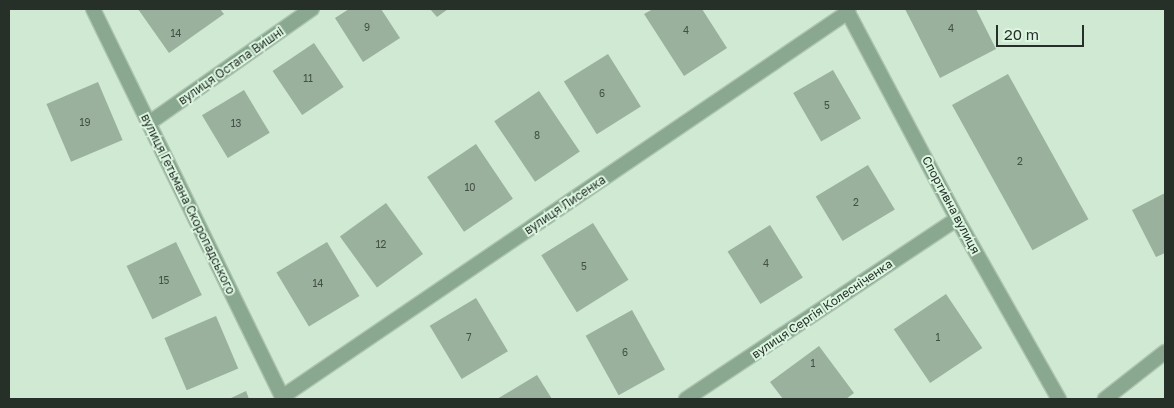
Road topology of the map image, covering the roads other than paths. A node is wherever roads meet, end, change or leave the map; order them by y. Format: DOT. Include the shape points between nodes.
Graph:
graph roads {
  1 [pos="93,9"];
  2 [pos="312,9"];
  3 [pos="847,10"];
  4 [pos="149,123"];
  5 [pos="957,218"];
  6 [pos="1165,352"];
  7 [pos="283,398"];
  8 [pos="686,399"];
  9 [pos="1059,399"];
  10 [pos="1105,399"];
  1 -- 4 [label="street, вулиця Гетьмана Скоропадського"];
  2 -- 4 [label="street, вулиця Остапа Вишні"];
  3 -- 5 [label="street, Спортивна вулиця"];
  3 -- 7 [label="street, вулиця Лисенка"];
  4 -- 7 [label="street, вулиця Гетьмана Скоропадського"];
  5 -- 8 [label="street, вулиця Сергія Колесніченка"];
  5 -- 9 [label="street, Спортивна вулиця"];
  6 -- 10 [label="street"];
}
